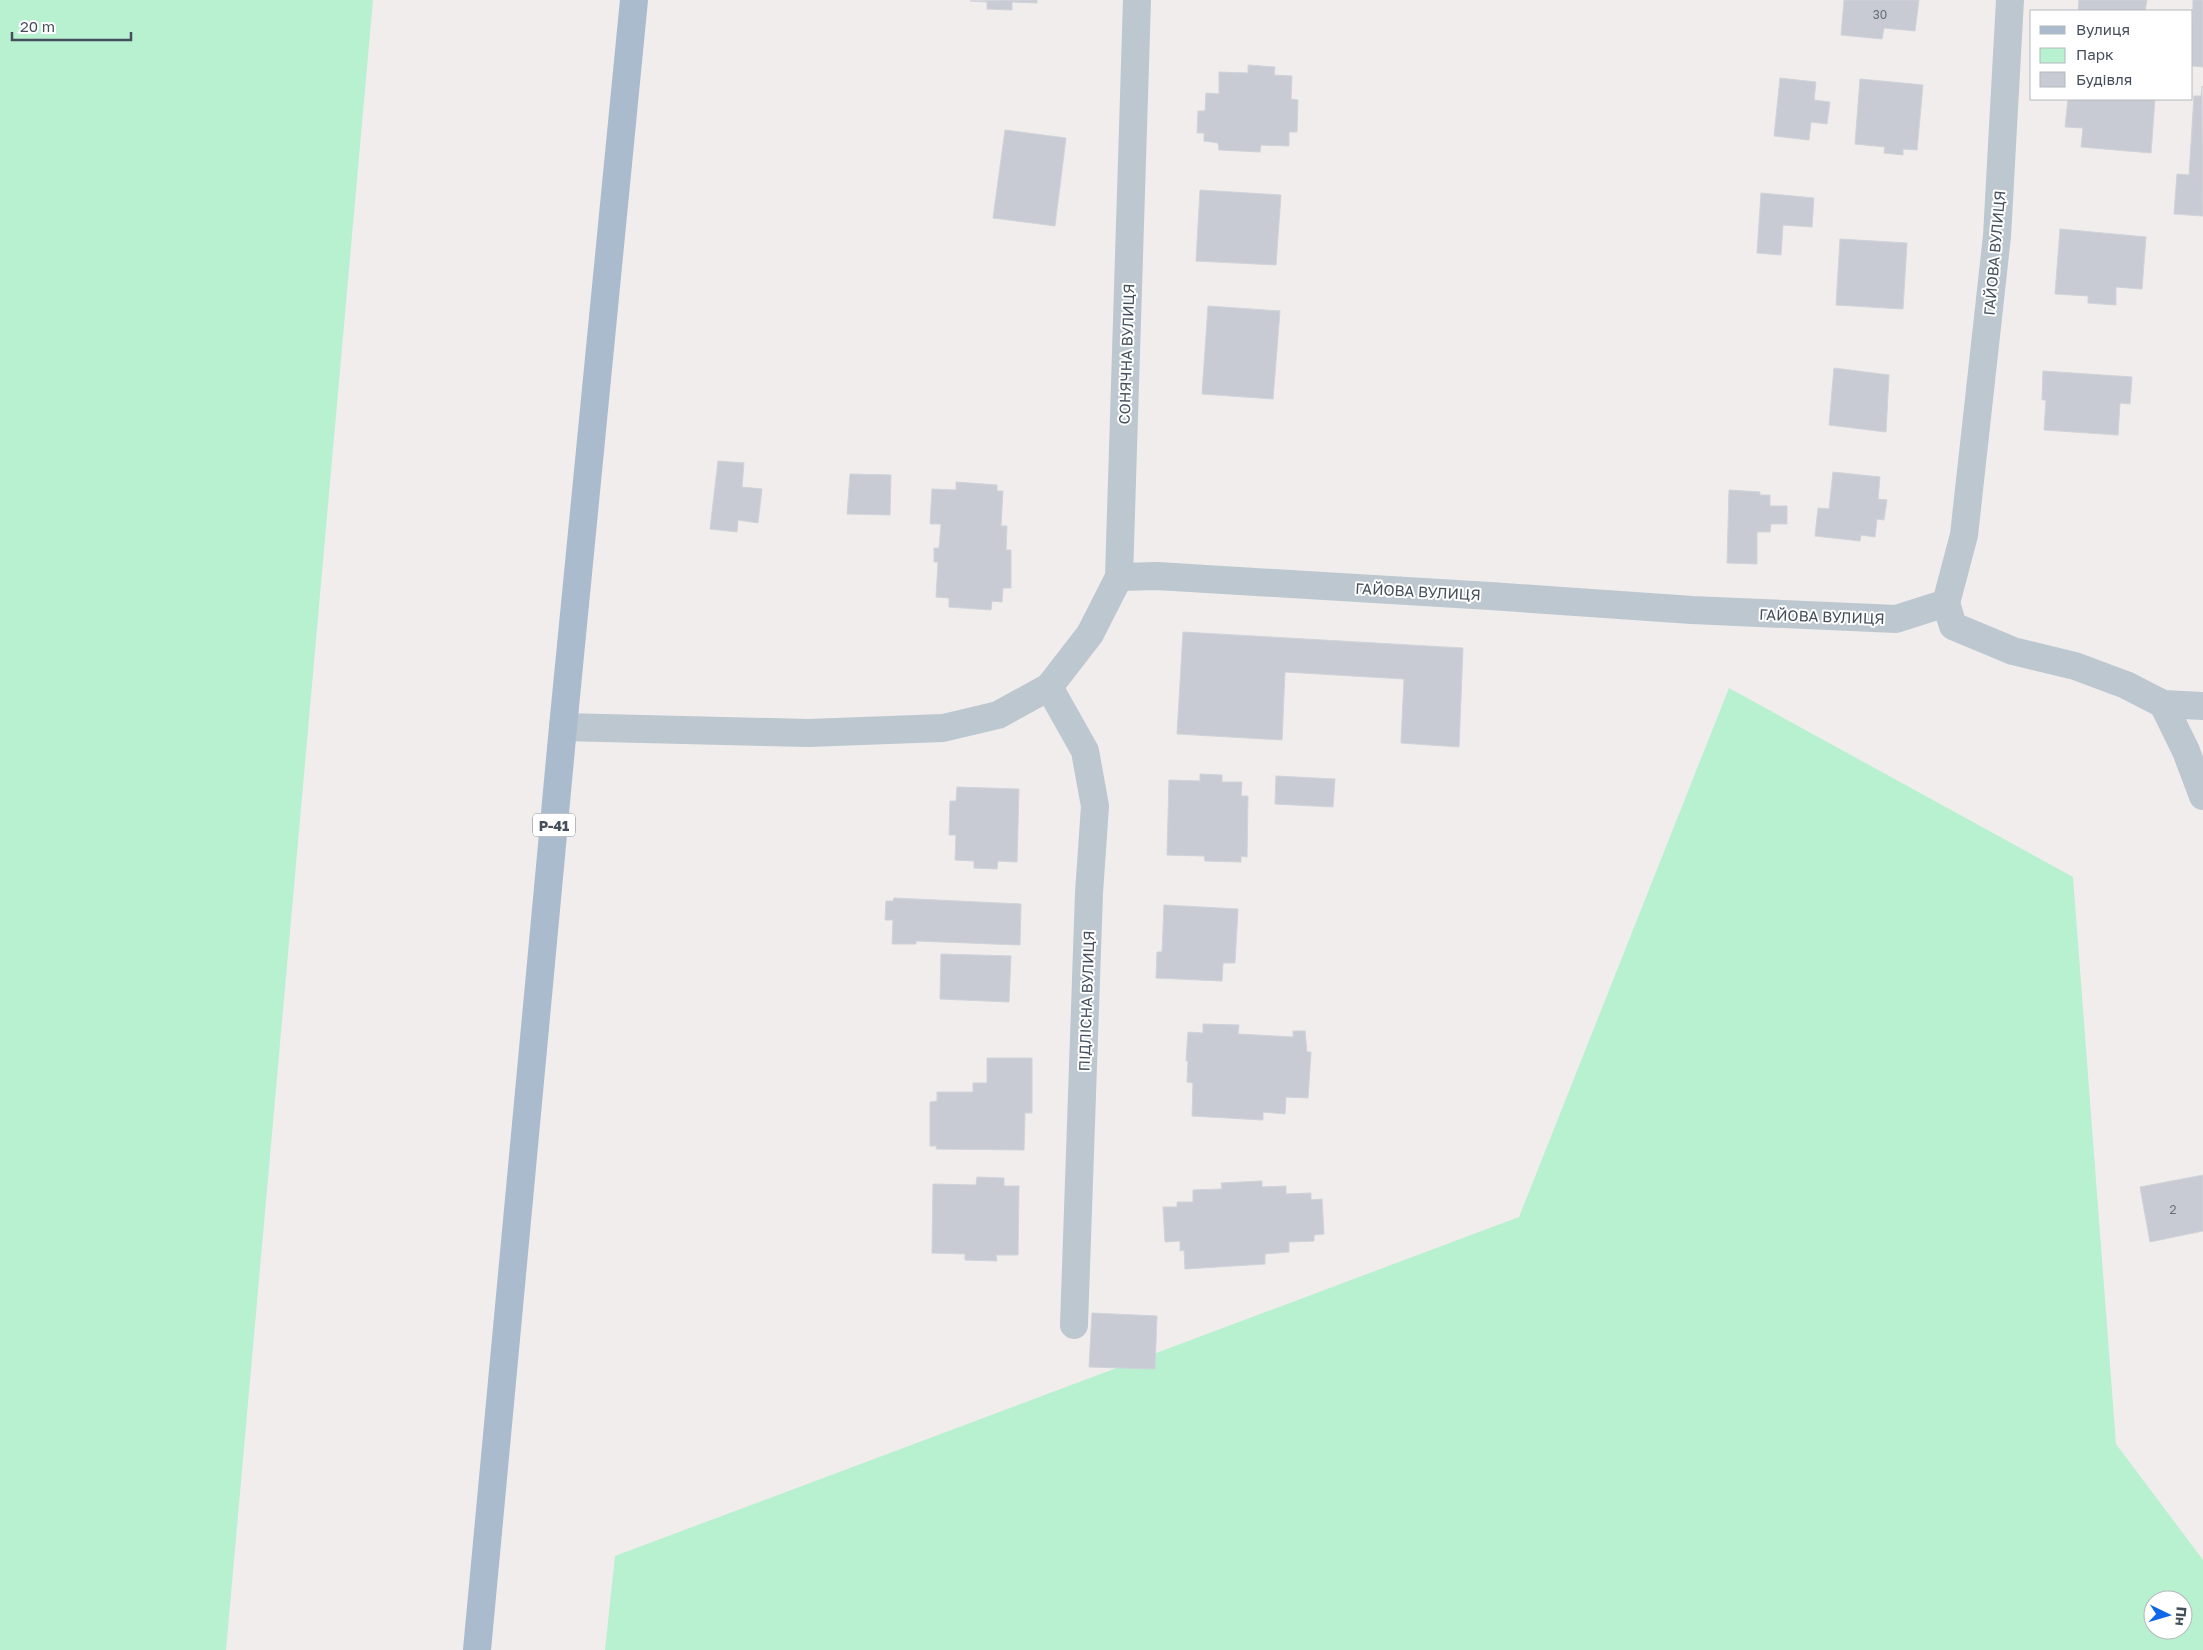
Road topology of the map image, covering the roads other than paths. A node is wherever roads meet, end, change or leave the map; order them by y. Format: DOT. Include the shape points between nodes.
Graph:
graph roads {
  1 [pos="634,0"];
  2 [pos="1137,0"];
  3 [pos="2010,0"];
  4 [pos="1119,577"];
  5 [pos="1946,603"];
  6 [pos="1049,687"];
  7 [pos="2163,704"];
  8 [pos="2203,706"];
  9 [pos="563,727"];
  10 [pos="2203,796"];
  11 [pos="1074,1325"];
  12 [pos="477,1650"];
  1 -- 9 [label="main road, Р-41"];
  2 -- 4 [label="street, СОНЯЧНА ВУЛИЦЯ"];
  3 -- 5 [label="street, ГАЙОВА ВУЛИЦЯ" via="1996,246 1964,535"];
  4 -- 5 [label="street, ГАЙОВА ВУЛИЦЯ" via="1158,576 1692,610 1896,619"];
  4 -- 6 [label="street, СОНЯЧНА ВУЛИЦЯ" via="1090,634"];
  5 -- 7 [label="street" via="1953,626 2013,651 2075,666 2126,685"];
  6 -- 9 [label="street" via="998,715 943,728 808,733"];
  6 -- 11 [label="street, ПІДЛІСНА ВУЛИЦЯ" via="1085,751 1095,806"];
  7 -- 8 [label="street"];
  7 -- 10 [label="street"];
  9 -- 12 [label="main road, Р-41"];
}
